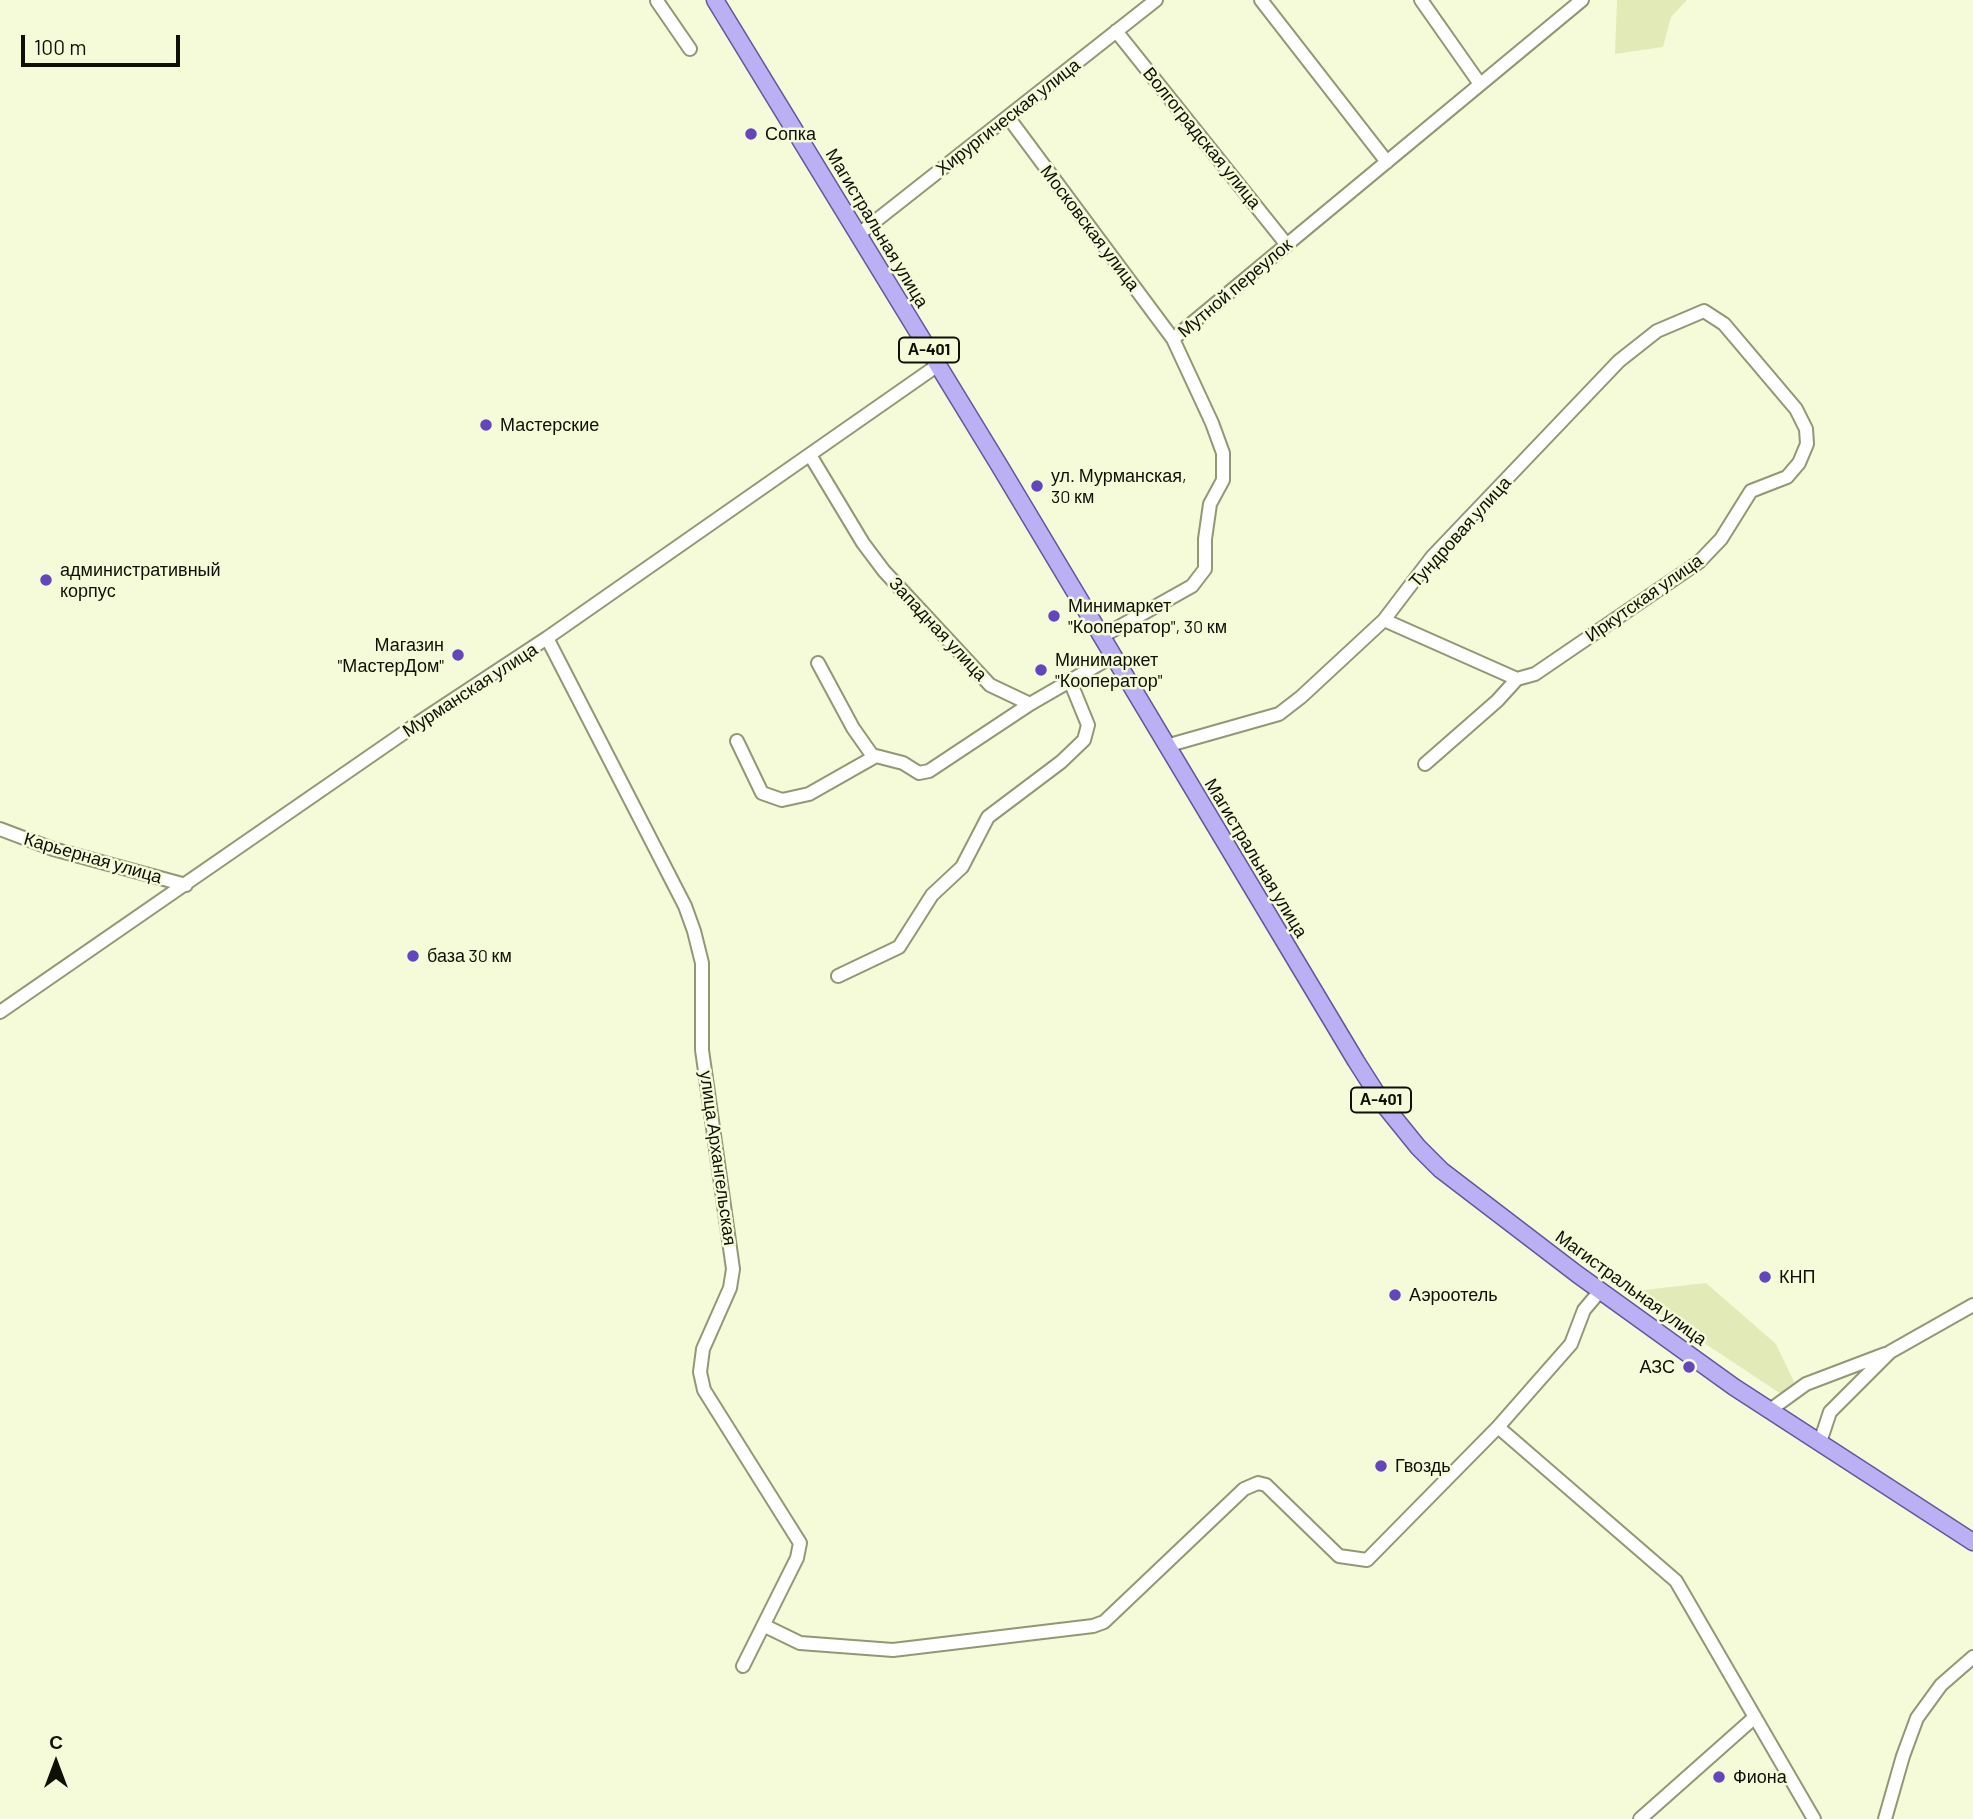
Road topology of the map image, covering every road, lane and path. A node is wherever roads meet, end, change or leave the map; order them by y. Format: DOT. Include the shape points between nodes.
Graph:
graph roads {
  1 [pos="715,0"];
  2 [pos="1156,0"];
  3 [pos="1261,0"];
  4 [pos="1421,0"];
  5 [pos="1582,0"];
  6 [pos="657,1"];
  7 [pos="1116,31"];
  8 [pos="690,49"];
  9 [pos="1480,84"];
  10 [pos="1008,117"];
  11 [pos="1387,162"];
  12 [pos="859,234"];
  13 [pos="1287,244"];
  14 [pos="1704,312"];
  15 [pos="1173,339"];
  16 [pos="938,365"];
  17 [pos="810,455"];
  18 [pos="1384,620"];
  19 [pos="1101,636"];
  20 [pos="547,639"];
  21 [pos="1113,656"];
  22 [pos="818,663"];
  23 [pos="1517,679"];
  24 [pos="1070,681"];
  25 [pos="1030,704"];
  26 [pos="737,741"];
  27 [pos="1166,746"];
  28 [pos="876,756"];
  29 [pos="1425,764"];
  30 [pos="0,830"];
  31 [pos="186,885"];
  32 [pos="838,976"];
  33 [pos="0,1012"];
  34 [pos="1601,1291"];
  35 [pos="1973,1305"];
  36 [pos="1890,1352"];
  37 [pos="1770,1410"];
  38 [pos="1498,1427"];
  39 [pos="1820,1442"];
  40 [pos="1973,1542"];
  41 [pos="765,1626"];
  42 [pos="1973,1657"];
  43 [pos="743,1666"];
  44 [pos="1755,1717"];
  45 [pos="1640,1819"];
  46 [pos="1814,1819"];
  47 [pos="1885,1819"];
  1 -- 12 [label="main road, Магистральная улица / А-401"];
  2 -- 7 [label="street, Хирургическая улица"];
  3 -- 11 [label="street"];
  4 -- 9 [label="street"];
  5 -- 9 [label="street, Мутной переулок"];
  6 -- 8 [label="street"];
  7 -- 10 [label="street, Хирургическая улица"];
  7 -- 13 [label="street, Волгоградская улица"];
  9 -- 11 [label="street, Мутной переулок"];
  10 -- 12 [label="street, Хирургическая улица"];
  10 -- 15 [label="street, Московская улица"];
  11 -- 13 [label="street, Мутной переулок"];
  12 -- 16 [label="main road, Магистральная улица / А-401"];
  13 -- 15 [label="street, Мутной переулок"];
  14 -- 18 [label="street, Тундровая улица" via="1657,331 1619,361 1432,557"];
  14 -- 23 [label="street, Иркутская улица" via="1724,324 1796,409 1806,429 1807,444 1799,463 1787,477 1751,491 1721,539 1699,562 1535,674"];
  15 -- 19 [label="street, Мутной переулок" via="1223,453 1223,480 1210,504 1205,569 1192,586"];
  16 -- 17 [label="street, Мурманская улица"];
  16 -- 19 [label="main road, Магистральная улица / А-401"];
  17 -- 20 [label="street, Мурманская улица"];
  17 -- 25 [label="street, Западная улица" via="884,571 990,685"];
  18 -- 23 [label="street"];
  18 -- 27 [label="street, Тундровая улица" via="1279,714"];
  19 -- 21 [label="main road, Магистральная улица / А-401"];
  20 -- 31 [label="street, Мурманская улица"];
  20 -- 41 [label="street, улица Архангельская" via="685,906 702,963 702,1050 733,1269 730,1288 703,1349 700,1372 704,1390 800,1543"];
  21 -- 24 [label="street"];
  21 -- 27 [label="main road, Магистральная улица / А-401"];
  22 -- 28 [label="street" via="853,728"];
  23 -- 29 [label="street, Иркутская улица"];
  24 -- 25 [label="street"];
  24 -- 32 [label="street" via="1088,725 1084,740 988,817 961,867 932,895 899,947"];
  25 -- 28 [label="street" via="929,771 919,773"];
  26 -- 28 [label="street" via="762,793 782,800 808,794"];
  27 -- 34 [label="main road, Магистральная улица / А-401" via="1356,1061 1398,1122 1441,1170"];
  30 -- 31 [label="street, Карьерная улица"];
  31 -- 33 [label="street, Мурманская улица"];
  34 -- 37 [label="main road, Магистральная улица / А-401"];
  34 -- 38 [label="street" via="1584,1310 1571,1343"];
  35 -- 36 [label="street"];
  36 -- 37 [label="street" via="1806,1384"];
  36 -- 39 [label="street" via="1830,1412"];
  37 -- 39 [label="main road, Магистральная улица / А-401"];
  38 -- 41 [label="street" via="1367,1560 1339,1556 1266,1485 1258,1483 1244,1489 1104,1622 1093,1626 893,1650 800,1643"];
  38 -- 44 [label="street" via="1676,1581"];
  39 -- 40 [label="main road, Магистральная улица / А-401"];
  41 -- 43 [label="street, улица Архангельская"];
  42 -- 47 [label="street" via="1941,1685 1917,1718"];
  44 -- 45 [label="street"];
  44 -- 46 [label="street"];
}
